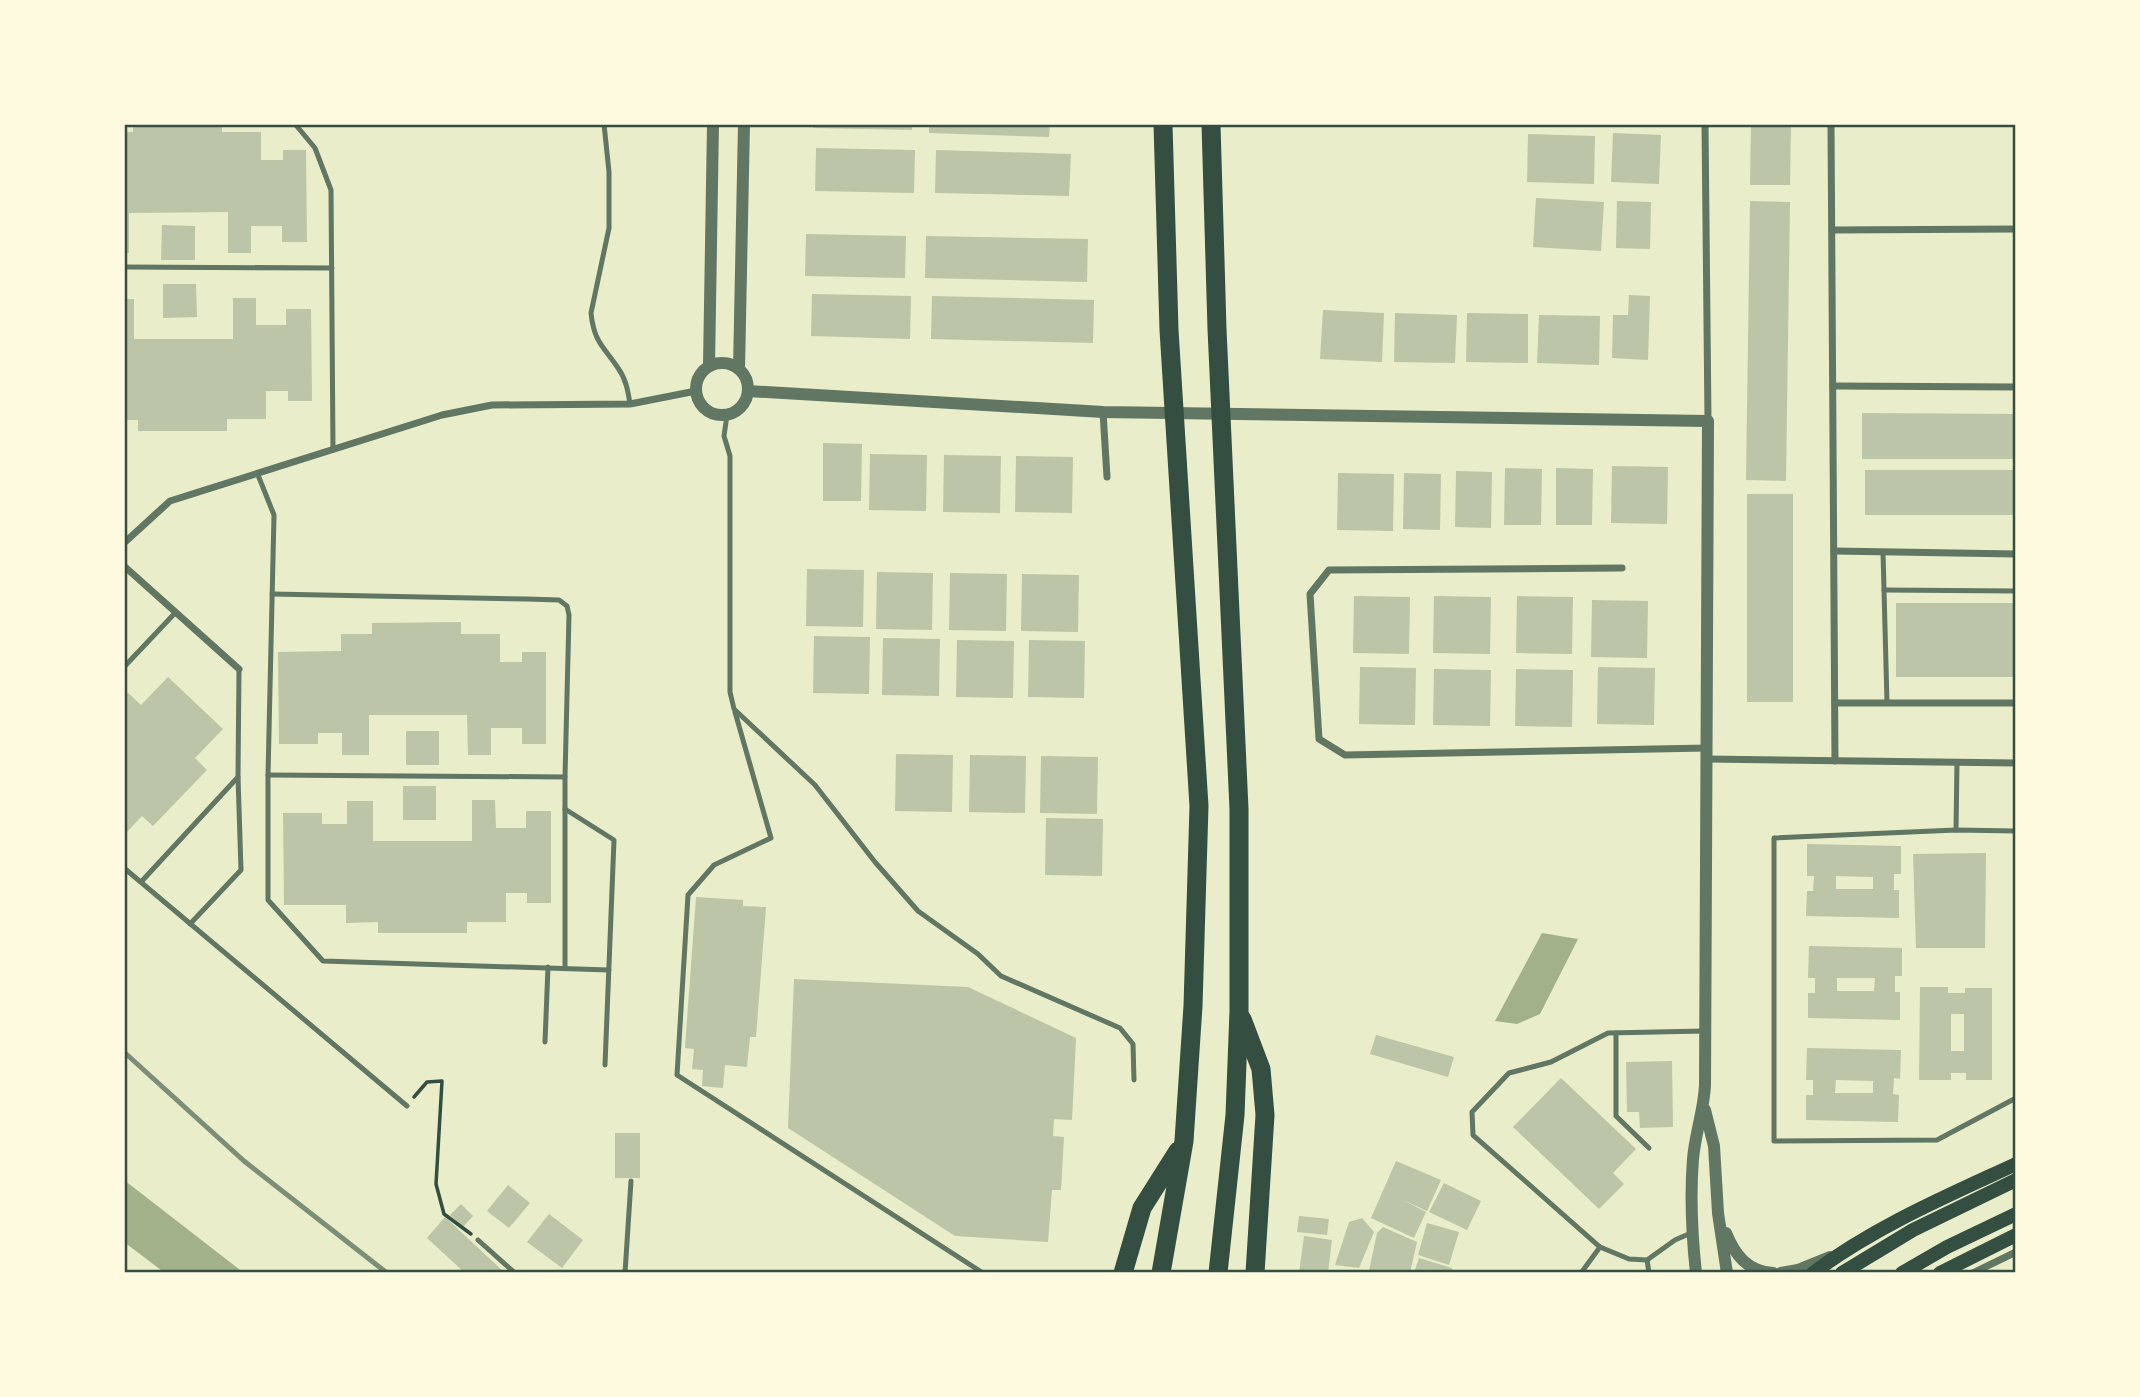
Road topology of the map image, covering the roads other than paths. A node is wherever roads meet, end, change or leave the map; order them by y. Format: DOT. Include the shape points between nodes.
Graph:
graph roads {
  1 [pos="295,124"];
  2 [pos="604,124"];
  3 [pos="713,124"];
  4 [pos="744,124"];
  5 [pos="1163,124"];
  6 [pos="1211,124"];
  7 [pos="1705,124"];
  8 [pos="1831,124"];
  9 [pos="2016,229"];
  10 [pos="1833,230"];
  11 [pos="124,267"];
  12 [pos="332,268"];
  13 [pos="709,366"];
  14 [pos="739,369"];
  15 [pos="1833,386"];
  16 [pos="2016,387"];
  17 [pos="696,391"];
  18 [pos="748,391"];
  19 [pos="631,404"];
  20 [pos="1104,412"];
  21 [pos="727,415"];
  22 [pos="1708,421"];
  23 [pos="333,451"];
  24 [pos="258,475"];
  25 [pos="1107,477"];
  26 [pos="124,543"];
  27 [pos="1834,551"];
  28 [pos="1883,552"];
  29 [pos="2016,554"];
  30 [pos="124,566"];
  31 [pos="1622,568"];
  32 [pos="1884,590"];
  33 [pos="2016,591"];
  34 [pos="272,594"];
  35 [pos="176,612"];
  36 [pos="124,667"];
  37 [pos="239,668"];
  38 [pos="2016,703"];
  39 [pos="1835,704"];
  40 [pos="1887,704"];
  41 [pos="734,709"];
  42 [pos="1707,754"];
  43 [pos="1835,761"];
  44 [pos="1957,762"];
  45 [pos="2016,763"];
  46 [pos="268,775"];
  47 [pos="238,777"];
  48 [pos="565,777"];
  49 [pos="565,809"];
  50 [pos="1956,830"];
  51 [pos="2016,831"];
  52 [pos="124,868"];
  53 [pos="141,882"];
  54 [pos="190,924"];
  55 [pos="548,967"];
  56 [pos="565,968"];
  57 [pos="609,970"];
  58 [pos="1239,1012"];
  59 [pos="1706,1031"];
  60 [pos="1616,1033"];
  61 [pos="545,1042"];
  62 [pos="605,1065"];
  63 [pos="1134,1080"];
  64 [pos="2016,1098"];
  65 [pos="1704,1105"];
  66 [pos="407,1106"];
  67 [pos="1184,1141"];
  68 [pos="1649,1148"];
  69 [pos="2016,1164"];
  70 [pos="2016,1180"];
  71 [pos="631,1181"];
  72 [pos="1718,1213"];
  73 [pos="2016,1214"];
  74 [pos="1693,1231"];
  75 [pos="2016,1235"];
  76 [pos="478,1240"];
  77 [pos="1862,1241"];
  78 [pos="1600,1247"];
  79 [pos="1841,1252"];
  80 [pos="2016,1252"];
  81 [pos="1647,1260"];
  82 [pos="515,1273"];
  83 [pos="625,1273"];
  84 [pos="983,1273"];
  85 [pos="1123,1273"];
  86 [pos="1161,1273"];
  87 [pos="1218,1273"];
  88 [pos="1255,1273"];
  89 [pos="1581,1273"];
  90 [pos="1649,1273"];
  91 [pos="1696,1273"];
  92 [pos="1727,1273"];
  93 [pos="1773,1273"];
  94 [pos="1781,1273"];
  95 [pos="1813,1273"];
  96 [pos="1840,1273"];
  97 [pos="1902,1273"];
  98 [pos="1940,1273"];
  99 [pos="1973,1273"];
  1 -- 12 [label="lane" via="315,148 331,190"];
  2 -- 19 [label="lane" via="609,228 592,325 600,348 628,386"];
  3 -- 13 [label="street"];
  4 -- 14 [label="street"];
  5 -- 67 [label="highway" via="1170,330 1199,806 1194,1006"];
  6 -- 58 [label="highway" via="1239,809"];
  7 -- 22 [label="street"];
  8 -- 10 [label="street"];
  9 -- 10 [label="street"];
  10 -- 15 [label="street"];
  11 -- 12 [label="lane"];
  12 -- 23 [label="lane"];
  13 -- 14 [label="street" via="724,363"];
  13 -- 17 [label="street" via="698,378"];
  14 -- 18 [label="street"];
  15 -- 16 [label="street"];
  15 -- 27 [label="street"];
  17 -- 19 [label="street"];
  17 -- 21 [label="street" via="711,414"];
  18 -- 20 [label="street"];
  18 -- 21 [label="street" via="741,408"];
  19 -- 23 [label="street" via="492,405 442,415"];
  20 -- 22 [label="street"];
  20 -- 25 [label="street"];
  21 -- 41 [label="lane" via="730,692"];
  22 -- 42 [label="street"];
  23 -- 24 [label="street"];
  24 -- 26 [label="street" via="170,501"];
  24 -- 34 [label="lane" via="274,515"];
  27 -- 28 [label="street"];
  27 -- 39 [label="street"];
  28 -- 29 [label="street"];
  28 -- 32 [label="lane"];
  30 -- 35 [label="street"];
  31 -- 42 [label="street" via="1329,570 1310,594 1319,739 1345,755"];
  32 -- 33 [label="lane"];
  32 -- 40 [label="lane"];
  34 -- 46 [label="lane"];
  34 -- 48 [label="lane" via="559,600 569,615"];
  35 -- 36 [label="lane"];
  35 -- 37 [label="street"];
  37 -- 47 [label="lane"];
  38 -- 40 [label="street"];
  39 -- 40 [label="street"];
  39 -- 43 [label="street"];
  41 -- 63 [label="lane" via="815,785 918,911 1001,976 1120,1028 1133,1044"];
  41 -- 84 [label="lane" via="771,838 714,865 688,895 677,1075"];
  42 -- 43 [label="street"];
  42 -- 59 [label="street"];
  43 -- 44 [label="street"];
  44 -- 45 [label="street"];
  44 -- 50 [label="lane"];
  46 -- 48 [label="lane"];
  46 -- 55 [label="lane" via="268,900 323,961"];
  47 -- 53 [label="lane"];
  47 -- 54 [label="lane" via="240,870"];
  48 -- 49 [label="lane"];
  49 -- 56 [label="lane"];
  49 -- 57 [label="lane" via="614,840"];
  50 -- 51 [label="lane"];
  50 -- 64 [label="lane" via="1774,838 1774,1141 1937,1140"];
  52 -- 53 [label="lane"];
  53 -- 54 [label="lane"];
  54 -- 66 [label="lane"];
  55 -- 56 [label="lane"];
  55 -- 61 [label="lane"];
  56 -- 57 [label="lane"];
  57 -- 62 [label="lane"];
  58 -- 87 [label="highway" via="1235,1115"];
  58 -- 88 [label="highway" via="1261,1069 1265,1115"];
  59 -- 60 [label="lane"];
  59 -- 65 [label="street"];
  60 -- 68 [label="lane" via="1616,1116"];
  60 -- 78 [label="lane" via="1551,1062 1508,1073 1472,1112 1473,1135"];
  65 -- 72 [label="street" via="1714,1146"];
  65 -- 74 [label="street" via="1693,1158"];
  67 -- 85 [label="highway" via="1142,1208"];
  67 -- 86 [label="highway"];
  69 -- 77 [label="main road"];
  70 -- 96 [label="main road" via="1913,1230"];
  71 -- 83 [label="lane"];
  72 -- 92 [label="street"];
  72 -- 93 [label="street" via="1741,1259 1751,1268"];
  73 -- 97 [label="main road"];
  74 -- 81 [label="lane"];
  74 -- 91 [label="street"];
  75 -- 98 [label="main road"];
  76 -- 82 [label="lane"];
  77 -- 79 [label="main road"];
  77 -- 96 [label="main road" via="1838,1265"];
  78 -- 81 [label="lane" via="1629,1259"];
  78 -- 89 [label="lane"];
  79 -- 94 [label="street"];
  79 -- 95 [label="main road"];
  80 -- 99 [label="street"];
  81 -- 90 [label="lane"];
}
